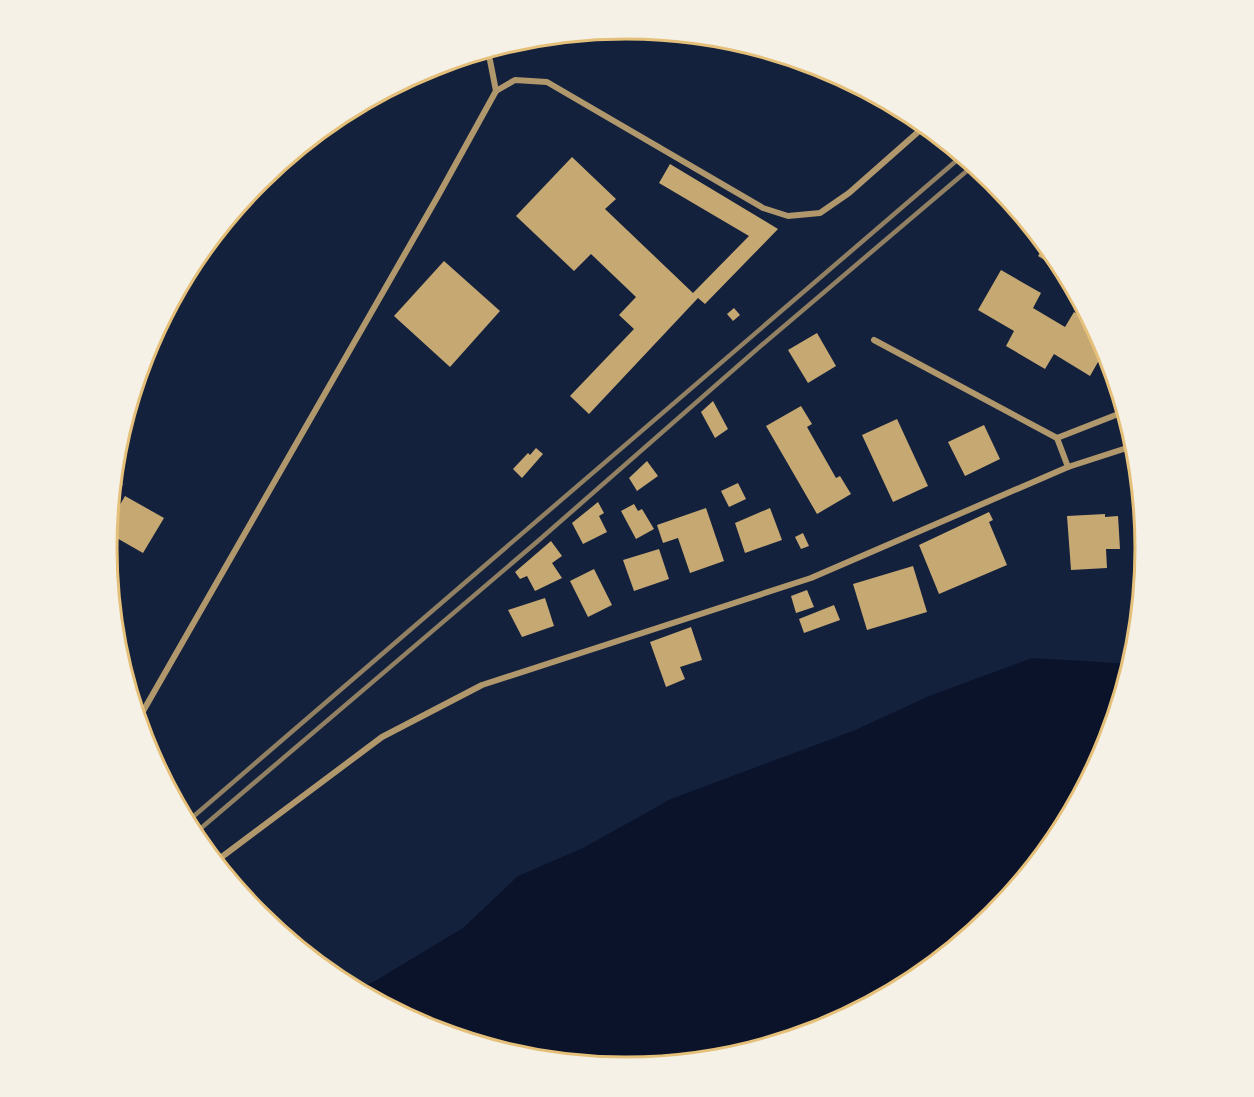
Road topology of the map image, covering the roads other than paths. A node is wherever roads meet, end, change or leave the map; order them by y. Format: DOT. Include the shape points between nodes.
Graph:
graph roads {
  1 [pos="490,58"];
  2 [pos="496,91"];
  3 [pos="919,131"];
  4 [pos="874,340"];
  5 [pos="1118,414"];
  6 [pos="1056,438"];
  7 [pos="1127,448"];
  8 [pos="1068,466"];
  9 [pos="144,709"];
  10 [pos="221,857"];
  1 -- 2 [label="street"];
  2 -- 3 [label="street" via="515,80 546,82 763,208 788,216 820,213 849,194"];
  2 -- 9 [label="street"];
  4 -- 6 [label="street"];
  5 -- 6 [label="street"];
  6 -- 8 [label="street"];
  7 -- 8 [label="street"];
  8 -- 10 [label="street" via="811,578 482,685 382,737"];
}
